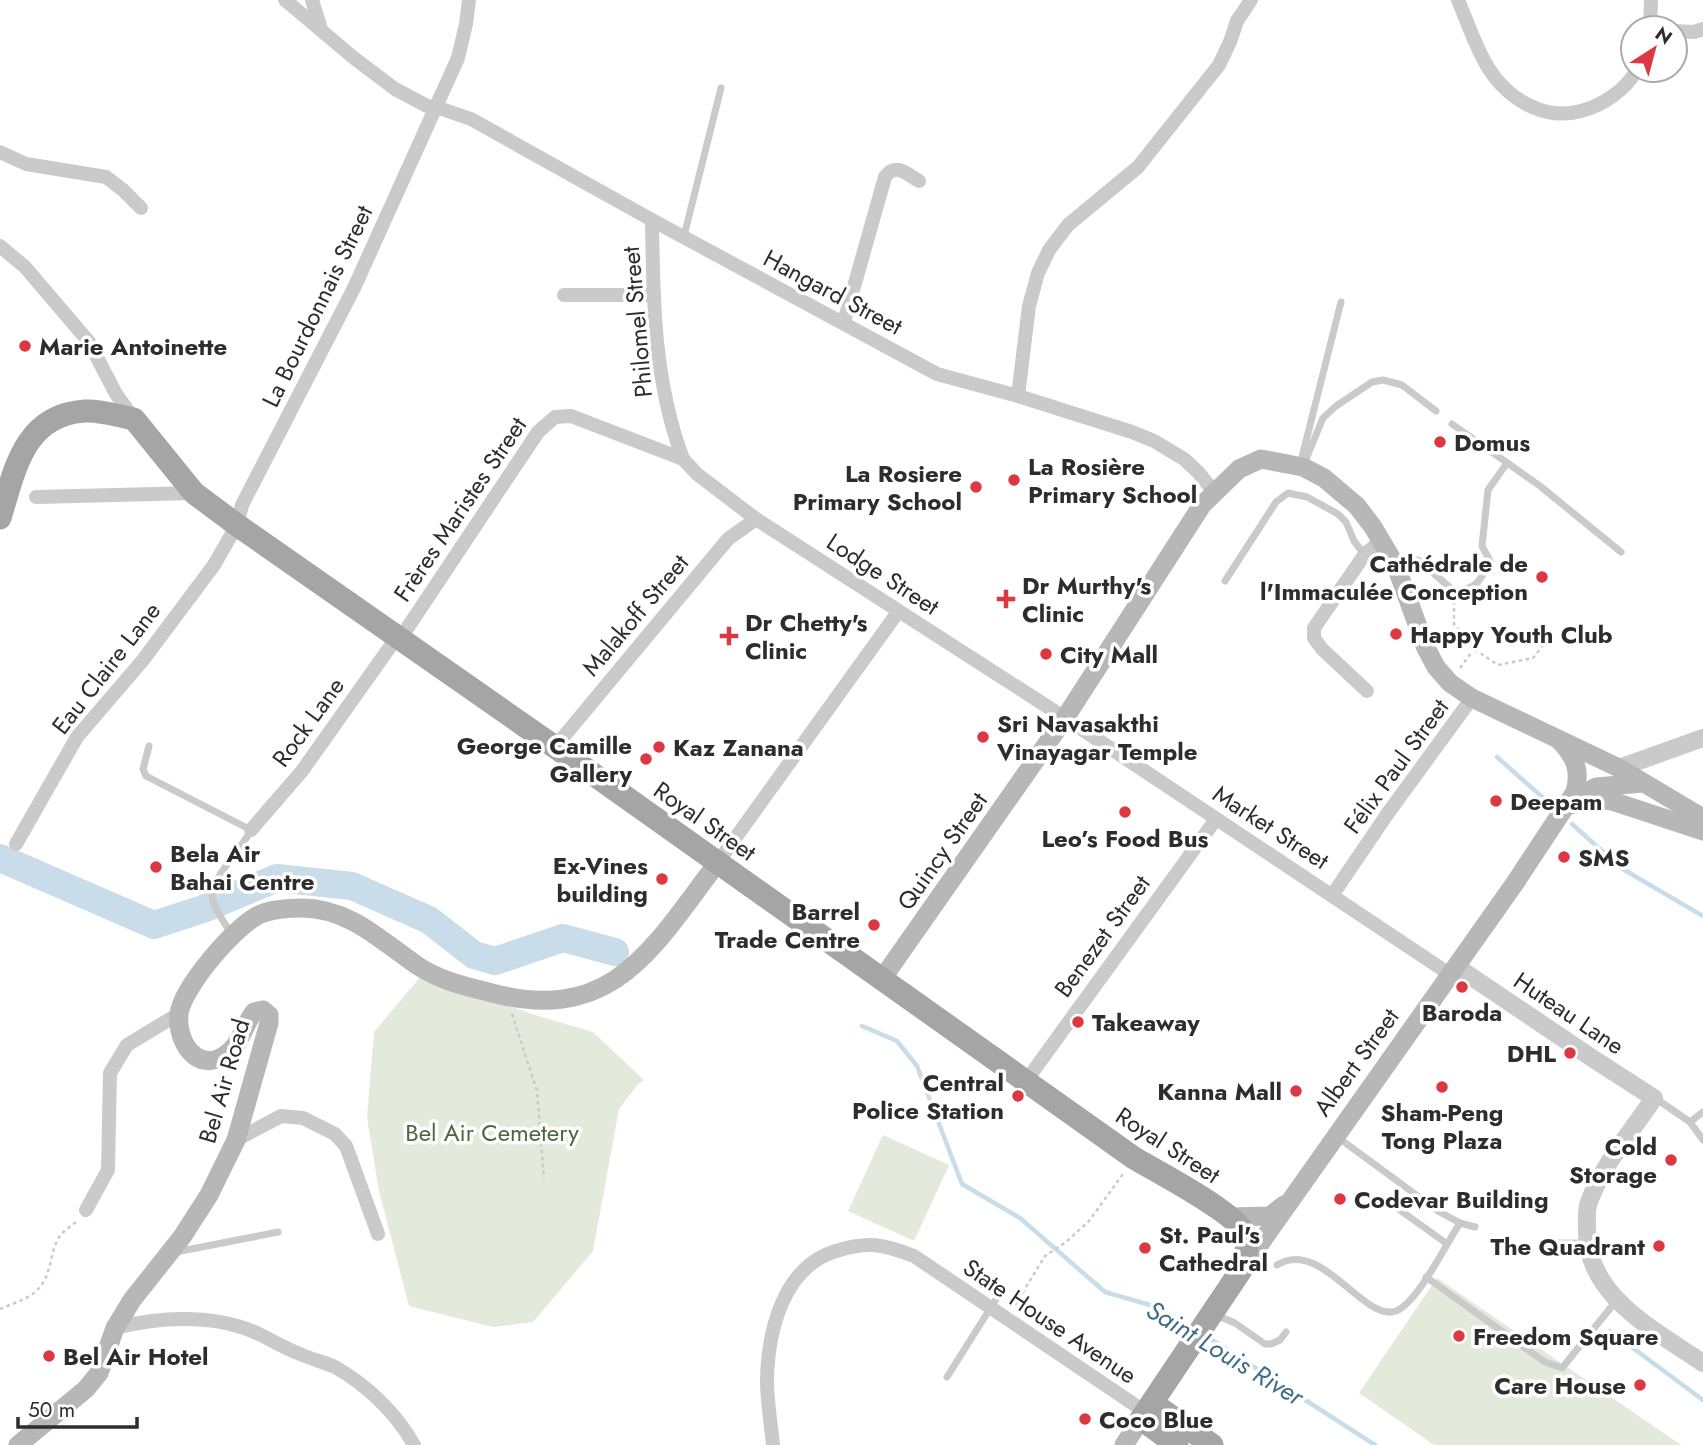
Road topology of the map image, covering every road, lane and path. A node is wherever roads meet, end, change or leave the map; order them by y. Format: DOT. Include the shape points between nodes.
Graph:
graph roads {
  1 [pos="285,0"];
  2 [pos="312,0"];
  3 [pos="469,0"];
  4 [pos="1251,0"];
  5 [pos="1458,0"];
  6 [pos="321,30"];
  7 [pos="1624,84"];
  8 [pos="721,88"];
  9 [pos="436,107"];
  10 [pos="0,152"];
  11 [pos="919,181"];
  12 [pos="141,208"];
  13 [pos="652,220"];
  14 [pos="684,237"];
  15 [pos="0,246"];
  16 [pos="564,295"];
  17 [pos="653,295"];
  18 [pos="1341,302"];
  19 [pos="844,322"];
  20 [pos="1018,396"];
  21 [pos="1436,411"];
  22 [pos="134,419"];
  23 [pos="1452,424"];
  24 [pos="683,459"];
  25 [pos="1507,463"];
  26 [pos="1301,466"];
  27 [pos="4,492"];
  28 [pos="194,493"];
  29 [pos="36,497"];
  30 [pos="1208,499"];
  31 [pos="0,518"];
  32 [pos="756,519"];
  33 [pos="237,525"];
  34 [pos="1381,541"];
  35 [pos="1621,552"];
  36 [pos="1365,554"];
  37 [pos="1396,566"];
  38 [pos="1225,581"];
  39 [pos="1454,591"];
  40 [pos="898,612"];
  41 [pos="398,638"];
  42 [pos="1545,643"];
  43 [pos="1474,649"];
  44 [pos="1450,682"];
  45 [pos="1367,691"];
  46 [pos="1472,698"];
  47 [pos="1065,718"];
  48 [pos="1703,738"];
  49 [pos="1559,740"];
  50 [pos="149,746"];
  51 [pos="555,747"];
  52 [pos="1619,768"];
  53 [pos="1646,783"];
  54 [pos="1566,806"];
  55 [pos="1703,818"];
  56 [pos="1216,819"];
  57 [pos="251,830"];
  58 [pos="1703,831"];
  59 [pos="16,844"];
  60 [pos="718,862"];
  61 [pos="1333,894"];
  62 [pos="232,935"];
  63 [pos="1454,971"];
  64 [pos="882,979"];
  65 [pos="507,997"];
  66 [pos="180,1013"];
  67 [pos="1026,1081"];
  68 [pos="1654,1098"];
  69 [pos="1703,1112"];
  70 [pos="1690,1122"];
  71 [pos="1336,1135"];
  72 [pos="236,1140"];
  73 [pos="1703,1140"];
  74 [pos="1134,1158"];
  75 [pos="544,1179"];
  76 [pos="1387,1201"];
  77 [pos="1287,1202"];
  78 [pos="86,1210"];
  79 [pos="1231,1217"];
  80 [pos="1460,1223"];
  81 [pos="1475,1227"];
  82 [pos="278,1232"];
  83 [pos="378,1234"];
  84 [pos="1553,1242"];
  85 [pos="1446,1243"];
  86 [pos="1586,1243"];
  87 [pos="169,1254"];
  88 [pos="1277,1265"];
  89 [pos="1243,1267"];
  90 [pos="1426,1277"];
  91 [pos="1000,1293"];
  92 [pos="1616,1300"];
  93 [pos="0,1309"];
  94 [pos="991,1310"];
  95 [pos="1005,1319"];
  96 [pos="1204,1325"];
  97 [pos="115,1328"];
  98 [pos="1286,1332"];
  99 [pos="1703,1363"];
  100 [pos="947,1377"];
  101 [pos="1142,1409"];
  102 [pos="18,1445"];
  103 [pos="414,1445"];
  104 [pos="774,1445"];
  105 [pos="1124,1445"];
  106 [pos="1177,1445"];
  107 [pos="1212,1445"];
  1 -- 6 [label="street, Hangard Street"];
  2 -- 6 [label="street"];
  3 -- 9 [label="street, La Bourdonnais Street" via="458,58"];
  4 -- 20 [label="street" via="1219,65 1138,167 1068,225 1049,250 1029,306"];
  5 -- 7 [label="street" via="1489,70 1528,106 1550,114 1571,114 1603,103"];
  6 -- 9 [label="street, Hangard Street" via="395,89"];
  8 -- 14 [label="lane"];
  9 -- 13 [label="street, Hangard Street" via="471,119"];
  9 -- 33 [label="street, La Bourdonnais Street" via="354,288 242,505"];
  10 -- 12 [label="street" via="26,164 106,177"];
  11 -- 19 [label="street" via="898,169 885,177"];
  13 -- 14 [label="street, Hangard Street"];
  13 -- 17 [label="street, Philomel Street"];
  14 -- 19 [label="street, Hangard Street"];
  15 -- 22 [label="street" via="25,267 89,342"];
  16 -- 17 [label="street"];
  17 -- 24 [label="street, Philomel Street" via="659,373"];
  18 -- 26 [label="lane"];
  19 -- 20 [label="street, Hangard Street" via="937,374"];
  20 -- 30 [label="street, Hangard Street" via="1154,442 1184,459"];
  21 -- 26 [label="lane" via="1402,385 1372,382 1324,418"];
  22 -- 27 [label="main road" via="85,411 42,426 29,438"];
  22 -- 28 [label="main road, Royal Street"];
  23 -- 25 [label="lane"];
  24 -- 32 [label="street, Lodge Street"];
  24 -- 41 [label="street, Frères Maristes Street" via="571,416 555,417 538,432"];
  25 -- 35 [label="lane"];
  25 -- 39 [label="lane" via="1488,490 1482,546 1490,561 1482,579 1468,590"];
  26 -- 30 [label="main road, Quincy Street" via="1261,459 1251,462"];
  26 -- 34 [label="main road" via="1324,478 1357,506"];
  27 -- 31 [label="main road"];
  28 -- 29 [label="street"];
  28 -- 33 [label="main road, Royal Street"];
  30 -- 47 [label="main road, Quincy Street"];
  32 -- 40 [label="street, Lodge Street"];
  32 -- 51 [label="street, Malakoff Street" via="728,538"];
  33 -- 41 [label="main road, Royal Street"];
  33 -- 59 [label="street, Eau Claire Lane" via="214,565 143,660 78,737"];
  34 -- 36 [label="street"];
  34 -- 37 [label="main road"];
  36 -- 38 [label="lane" via="1338,514 1307,497 1288,493 1276,502"];
  36 -- 45 [label="street" via="1316,623 1314,638"];
  37 -- 39 [label="lane" via="1418,560"];
  37 -- 44 [label="main road" via="1425,646"];
  39 -- 43 [label="path" via="1454,624"];
  40 -- 47 [label="street, Lodge Street"];
  40 -- 60 [label="street"];
  41 -- 51 [label="main road, Royal Street"];
  41 -- 57 [label="street, Rock Lane" via="302,771"];
  42 -- 43 [label="path" via="1533,658 1498,665"];
  43 -- 44 [label="path"];
  44 -- 46 [label="main road"];
  46 -- 49 [label="main road"];
  46 -- 61 [label="street, Félix Paul Street"];
  47 -- 56 [label="street, Market Street"];
  47 -- 64 [label="main road, Quincy Street"];
  48 -- 52 [label="street"];
  49 -- 52 [label="main road"];
  49 -- 54 [label="main road" via="1577,766 1575,792"];
  50 -- 57 [label="lane" via="143,769 146,776"];
  51 -- 60 [label="main road, Royal Street"];
  52 -- 53 [label="main road"];
  53 -- 54 [label="main road, Albert Street" via="1596,787"];
  53 -- 55 [label="main road"];
  54 -- 58 [label="main road" via="1598,799 1612,801"];
  54 -- 63 [label="main road, Albert Street"];
  56 -- 61 [label="street, Market Street"];
  56 -- 67 [label="street, Benezet Street"];
  57 -- 62 [label="lane" via="213,886 218,912"];
  60 -- 64 [label="main road, Royal Street"];
  60 -- 65 [label="main road" via="650,951 628,972 577,998 542,1002"];
  61 -- 63 [label="street, Market Street"];
  62 -- 65 [label="main road" via="261,914 282,909 324,910 360,924 443,981"];
  62 -- 66 [label="main road" via="183,999"];
  63 -- 68 [label="street, Huteau Lane"];
  63 -- 71 [label="main road, Albert Street"];
  64 -- 67 [label="main road, Royal Street"];
  65 -- 75 [label="path" via="537,1091"];
  66 -- 72 [label="main road, Bel Air Road" via="179,1028 186,1048 199,1058 212,1060 233,1049 254,1012 263,1010 269,1015"];
  66 -- 78 [label="street" via="127,1045 110,1073 108,1170"];
  67 -- 74 [label="main road, Royal Street"];
  68 -- 70 [label="lane"];
  68 -- 86 [label="street" via="1587,1205"];
  69 -- 70 [label="lane"];
  70 -- 73 [label="lane"];
  71 -- 77 [label="main road, Albert Street"];
  71 -- 80 [label="lane"];
  72 -- 83 [label="street" via="281,1116 303,1118 335,1133 346,1146"];
  72 -- 87 [label="main road, Bel Air Road" via="209,1195"];
  74 -- 79 [label="main road, Royal Street"];
  74 -- 95 [label="path" via="1089,1221 1045,1256"];
  76 -- 85 [label="lane"];
  77 -- 79 [label="main road, Royal Street" via="1270,1216"];
  77 -- 89 [label="main road, Albert Street"];
  78 -- 93 [label="path" via="61,1234 42,1284"];
  79 -- 89 [label="main road, Royal Street" via="1245,1233"];
  80 -- 81 [label="lane"];
  80 -- 85 [label="lane"];
  82 -- 87 [label="lane"];
  84 -- 86 [label="lane"];
  85 -- 90 [label="lane"];
  86 -- 92 [label="street" via="1600,1278"];
  87 -- 97 [label="main road, Bel Air Road"];
  88 -- 90 [label="lane" via="1283,1260 1303,1260 1329,1272 1384,1311 1396,1311"];
  89 -- 96 [label="main road, Albert Street"];
  90 -- 92 [label="lane" via="1545,1362 1562,1367"];
  91 -- 94 [label="lane"];
  92 -- 99 [label="street"];
  94 -- 95 [label="street, State House Avenue"];
  94 -- 100 [label="lane"];
  94 -- 104 [label="street, State House Avenue" via="914,1256 885,1245 852,1246 819,1256 791,1284 778,1313 767,1382"];
  95 -- 101 [label="street, State House Avenue"];
  96 -- 98 [label="lane" via="1235,1323 1271,1345"];
  96 -- 101 [label="main road, Albert Street"];
  97 -- 102 [label="main road, Bel Air Road" via="99,1373 86,1390"];
  97 -- 103 [label="street" via="147,1320 198,1319 250,1330 334,1367 369,1391 404,1427"];
  101 -- 105 [label="main road"];
  101 -- 106 [label="main road"];
  101 -- 107 [label="main road"];
}
